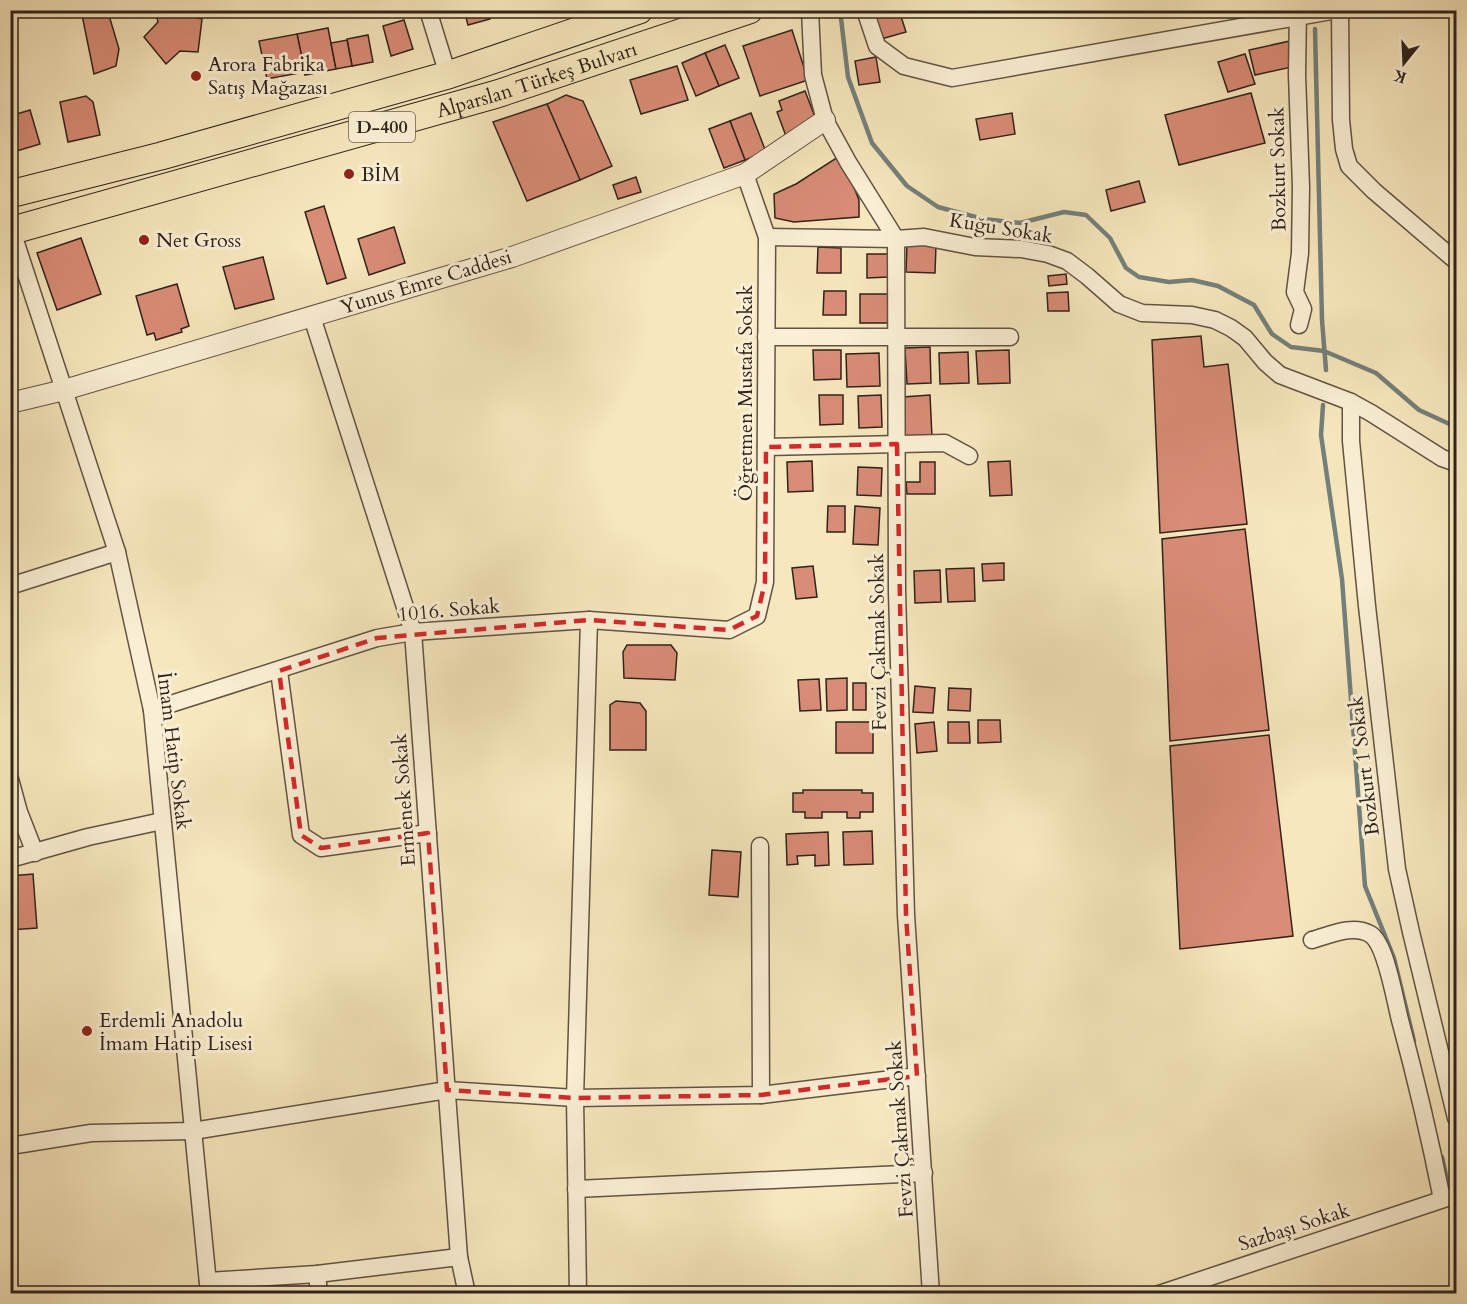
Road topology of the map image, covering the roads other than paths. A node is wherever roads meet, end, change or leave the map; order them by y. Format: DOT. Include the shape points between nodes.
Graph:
graph roads {
  1 [pos="428,10"];
  2 [pos="639,10"];
  3 [pos="749,10"];
  4 [pos="810,10"];
  5 [pos="865,10"];
  6 [pos="1339,10"];
  7 [pos="1298,15"];
  8 [pos="448,75"];
  9 [pos="825,120"];
  10 [pos="745,174"];
  11 [pos="10,194"];
  12 [pos="11,231"];
  13 [pos="767,237"];
  14 [pos="896,239"];
  15 [pos="1456,261"];
  16 [pos="312,316"];
  17 [pos="1299,325"];
  18 [pos="766,337"];
  19 [pos="896,337"];
  20 [pos="1010,337"];
  21 [pos="64,390"];
  22 [pos="1351,402"];
  23 [pos="10,403"];
  24 [pos="897,444"];
  25 [pos="766,447"];
  26 [pos="969,456"];
  27 [pos="1456,463"];
  28 [pos="117,552"];
  29 [pos="10,586"];
  30 [pos="757,616"];
  31 [pos="589,620"];
  32 [pos="413,632"];
  33 [pos="279,670"];
  34 [pos="152,710"];
  35 [pos="10,779"];
  36 [pos="162,821"];
  37 [pos="428,834"];
  38 [pos="760,846"];
  39 [pos="35,853"];
  40 [pos="10,859"];
  41 [pos="1312,940"];
  42 [pos="917,1076"];
  43 [pos="447,1090"];
  44 [pos="761,1095"];
  45 [pos="575,1098"];
  46 [pos="1456,1118"];
  47 [pos="193,1131"];
  48 [pos="10,1146"];
  49 [pos="924,1173"];
  50 [pos="576,1189"];
  51 [pos="1449,1197"];
  52 [pos="459,1257"];
  53 [pos="317,1274"];
  54 [pos="209,1287"];
  55 [pos="319,1293"];
  56 [pos="467,1293"];
  57 [pos="578,1293"];
  58 [pos="932,1293"];
  59 [pos="1159,1293"];
  1 -- 8 [label="street"];
  2 -- 8 [label="highway, Alparslan Türkeş Bulvarı / D-400"];
  3 -- 12 [label="highway, Alparslan Türkeş Bulvarı / D-400" via="497,94"];
  4 -- 9 [label="street" via="813,75"];
  5 -- 7 [label="street" via="877,46 904,66 952,78"];
  6 -- 7 [label="street"];
  6 -- 15 [label="street" via="1341,120 1349,166"];
  7 -- 17 [label="street, Bozkurt Sokak" via="1300,253 1295,292 1303,309"];
  8 -- 11 [label="highway, Alparslan Türkeş Bulvarı / D-400"];
  9 -- 10 [label="street, Yunus Emre Caddesi"];
  9 -- 14 [label="street"];
  10 -- 13 [label="street, Öğretmen Mustafa Sokak"];
  10 -- 16 [label="street, Yunus Emre Caddesi" via="512,257"];
  12 -- 21 [label="street, İmam Hatip Sokak"];
  13 -- 14 [label="street, Kuğu Sokak"];
  13 -- 18 [label="street, Öğretmen Mustafa Sokak"];
  14 -- 19 [label="street, Fevzi Çakmak Sokak"];
  14 -- 22 [label="street, Kuğu Sokak" via="924,237 1048,254 1067,261 1119,304 1142,313 1192,315 1232,328 1280,375"];
  16 -- 21 [label="street, Yunus Emre Caddesi"];
  16 -- 32 [label="street, Ermenek Sokak"];
  18 -- 19 [label="street"];
  18 -- 25 [label="street, Öğretmen Mustafa Sokak"];
  19 -- 20 [label="street"];
  19 -- 24 [label="street, Fevzi Çakmak Sokak"];
  21 -- 23 [label="street, Yunus Emre Caddesi"];
  21 -- 28 [label="street, İmam Hatip Sokak"];
  22 -- 27 [label="street, Kuğu Sokak"];
  22 -- 46 [label="street, Bozkurt 1 Sokak" via="1351,441 1368,616 1397,869"];
  24 -- 25 [label="street"];
  24 -- 26 [label="street" via="945,443"];
  24 -- 42 [label="street, Fevzi Çakmak Sokak" via="906,904"];
  25 -- 30 [label="street, Öğretmen Mustafa Sokak" via="765,582"];
  28 -- 29 [label="street"];
  28 -- 34 [label="street, İmam Hatip Sokak"];
  30 -- 31 [label="street, 1016. Sokak" via="729,630"];
  31 -- 32 [label="street, 1016. Sokak"];
  31 -- 45 [label="street"];
  32 -- 33 [label="street, 1016. Sokak" via="377,638"];
  32 -- 37 [label="street, Ermenek Sokak"];
  33 -- 34 [label="street, 1016. Sokak"];
  33 -- 37 [label="street" via="301,835 321,848"];
  34 -- 36 [label="street, İmam Hatip Sokak"];
  35 -- 39 [label="street"];
  36 -- 39 [label="street"];
  36 -- 47 [label="street, İmam Hatip Sokak"];
  37 -- 43 [label="street, Ermenek Sokak"];
  38 -- 44 [label="street"];
  39 -- 40 [label="street"];
  41 -- 51 [label="street" via="1358,929 1372,935 1381,950"];
  42 -- 44 [label="street"];
  42 -- 49 [label="street, Fevzi Çakmak Sokak"];
  43 -- 45 [label="street"];
  43 -- 47 [label="street"];
  43 -- 52 [label="street, Ermenek Sokak"];
  44 -- 45 [label="street"];
  45 -- 50 [label="street"];
  47 -- 48 [label="street" via="91,1132"];
  47 -- 54 [label="street, İmam Hatip Sokak"];
  49 -- 50 [label="street"];
  49 -- 58 [label="street, Fevzi Çakmak Sokak"];
  50 -- 57 [label="street"];
  51 -- 59 [label="street, Sazbaşı Sokak"];
  52 -- 53 [label="street"];
  52 -- 56 [label="street, Ermenek Sokak"];
  53 -- 54 [label="street"];
  53 -- 55 [label="street"];
}
